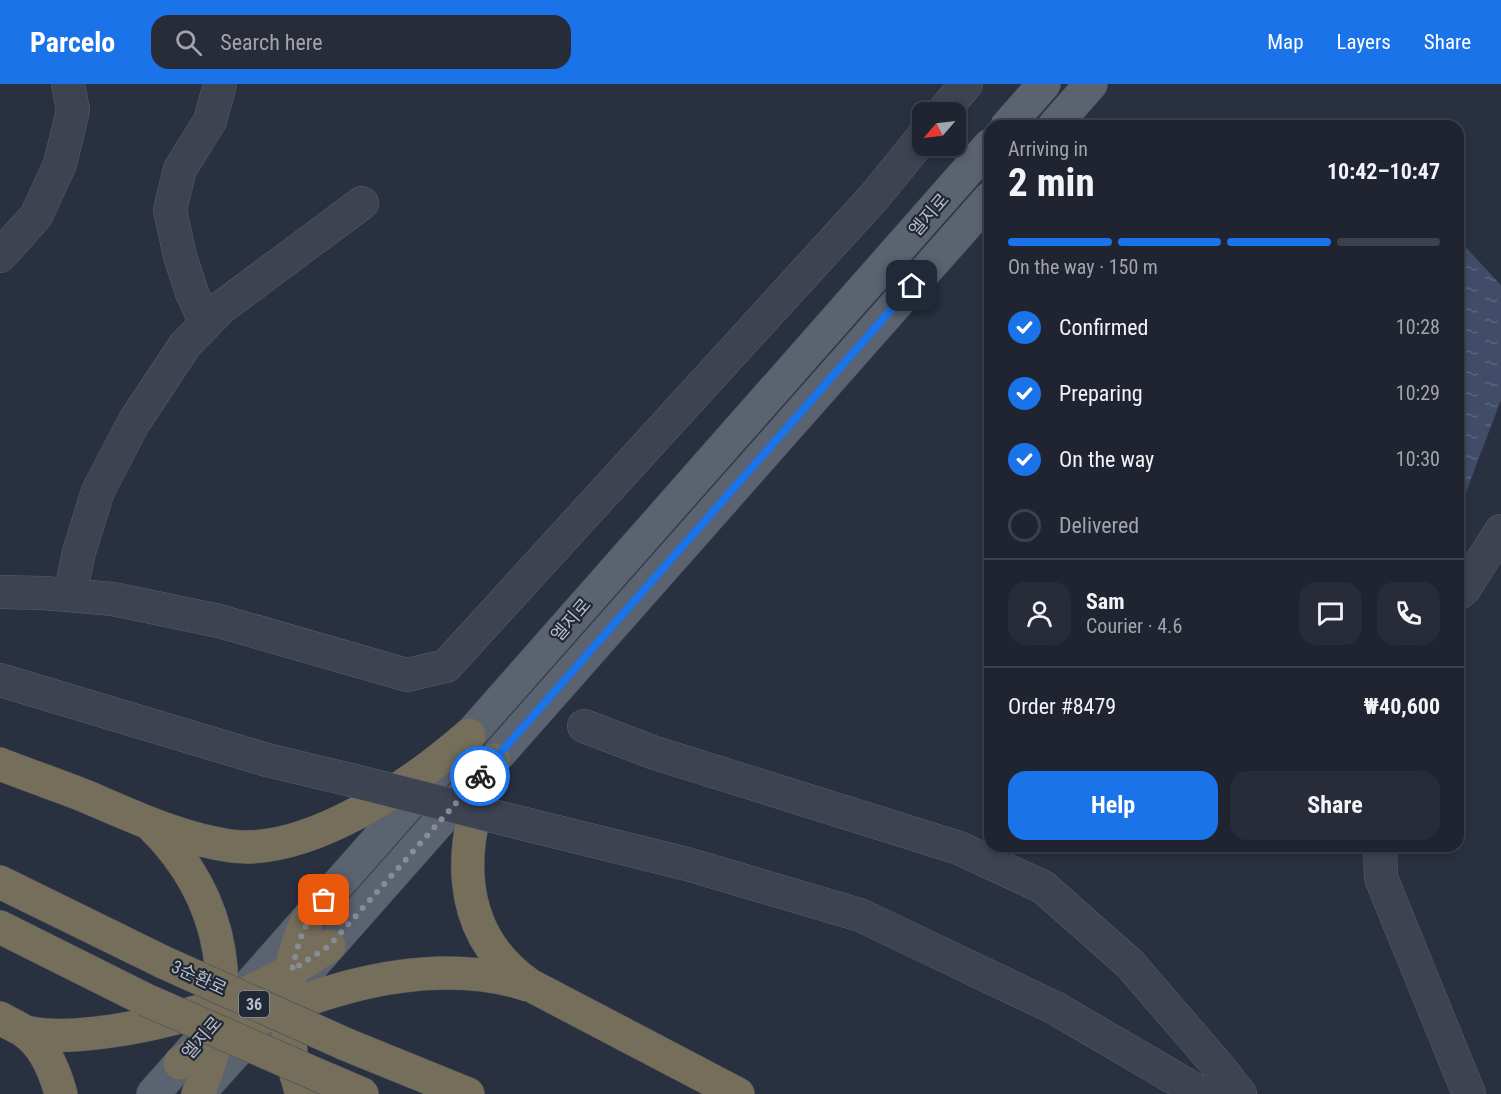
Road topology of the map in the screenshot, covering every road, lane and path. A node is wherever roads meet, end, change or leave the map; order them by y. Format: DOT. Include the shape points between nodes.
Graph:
graph roads {
  1 [pos="68,84"];
  2 [pos="220,84"];
  3 [pos="966,84"];
  4 [pos="1044,84"];
  5 [pos="1091,84"];
  6 [pos="951,102"];
  7 [pos="1012,120"];
  8 [pos="1059,120"];
  9 [pos="912,150"];
  10 [pos="984,152"];
  11 [pos="362,203"];
  12 [pos="984,205"];
  13 [pos="0,256"];
  14 [pos="206,323"];
  15 [pos="1501,531"];
  16 [pos="1464,589"];
  17 [pos="0,592"];
  18 [pos="70,595"];
  19 [pos="0,680"];
  20 [pos="584,726"];
  21 [pos="469,735"];
  22 [pos="494,760"];
  23 [pos="0,765"];
  24 [pos="148,823"];
  25 [pos="1380,852"];
  26 [pos="0,882"];
  27 [pos="310,916"];
  28 [pos="0,927"];
  29 [pos="329,946"];
  30 [pos="530,985"];
  31 [pos="284,996"];
  32 [pos="223,1015"];
  33 [pos="13,1025"];
  34 [pos="180,1063"];
  35 [pos="315,1087"];
  36 [pos="61,1094"];
  37 [pos="153,1094"];
  38 [pos="198,1094"];
  39 [pos="362,1094"];
  40 [pos="468,1094"];
  41 [pos="738,1094"];
  42 [pos="1202,1094"];
  43 [pos="1240,1094"];
  44 [pos="1469,1094"];
  1 -- 13 [label="street" via="73,110 60,164 36,216"];
  2 -- 14 [label="street" via="210,121 180,169 170,210 180,256"];
  3 -- 6 [label="street"];
  4 -- 7 [label="main road"];
  5 -- 8 [label="main road"];
  9 -- 18 [label="street" via="875,196 446,666 407,675 219,621 113,599"];
  10 -- 21 [label="main road, 엘지로"];
  11 -- 14 [label="street"];
  12 -- 22 [label="main road, 엘지로"];
  14 -- 18 [label="street" via="185,345 134,422 98,491"];
  15 -- 16 [label="street"];
  17 -- 18 [label="street"];
  19 -- 42 [label="street, bridge" via="267,760 687,864 860,915 1055,1008"];
  20 -- 43 [label="street" via="652,752 959,848 1043,887 1130,964"];
  21 -- 24 [label="highway" via="433,765 365,808 283,843 233,846"];
  21 -- 27 [label="main road, 엘지로"];
  22 -- 29 [label="main road, 엘지로"];
  22 -- 30 [label="highway" via="470,829 470,896 479,926 494,952"];
  23 -- 24 [label="highway"];
  24 -- 32 [label="highway" via="185,865 209,911 219,956"];
  25 -- 44 [label="street" via="1381,878"];
  26 -- 40 [label="highway, 3순환로 / 36, bridge" via="163,962"];
  27 -- 31 [label="highway"];
  27 -- 32 [label="main road, 엘지로"];
  28 -- 35 [label="highway, 36, bridge"];
  29 -- 31 [label="highway"];
  30 -- 31 [label="highway" via="462,974 416,975"];
  30 -- 41 [label="highway"];
  31 -- 32 [label="highway"];
  31 -- 32 [label="highway"];
  31 -- 35 [label="highway" via="295,1072"];
  31 -- 38 [label="main road, 엘지로"];
  32 -- 33 [label="highway" via="108,1032 48,1036"];
  32 -- 34 [label="highway"];
  32 -- 38 [label="highway"];
  33 -- 36 [label="highway" via="34,1040 49,1063"];
  34 -- 37 [label="main road, 엘지로"];
  35 -- 39 [label="highway, 36"];
}
